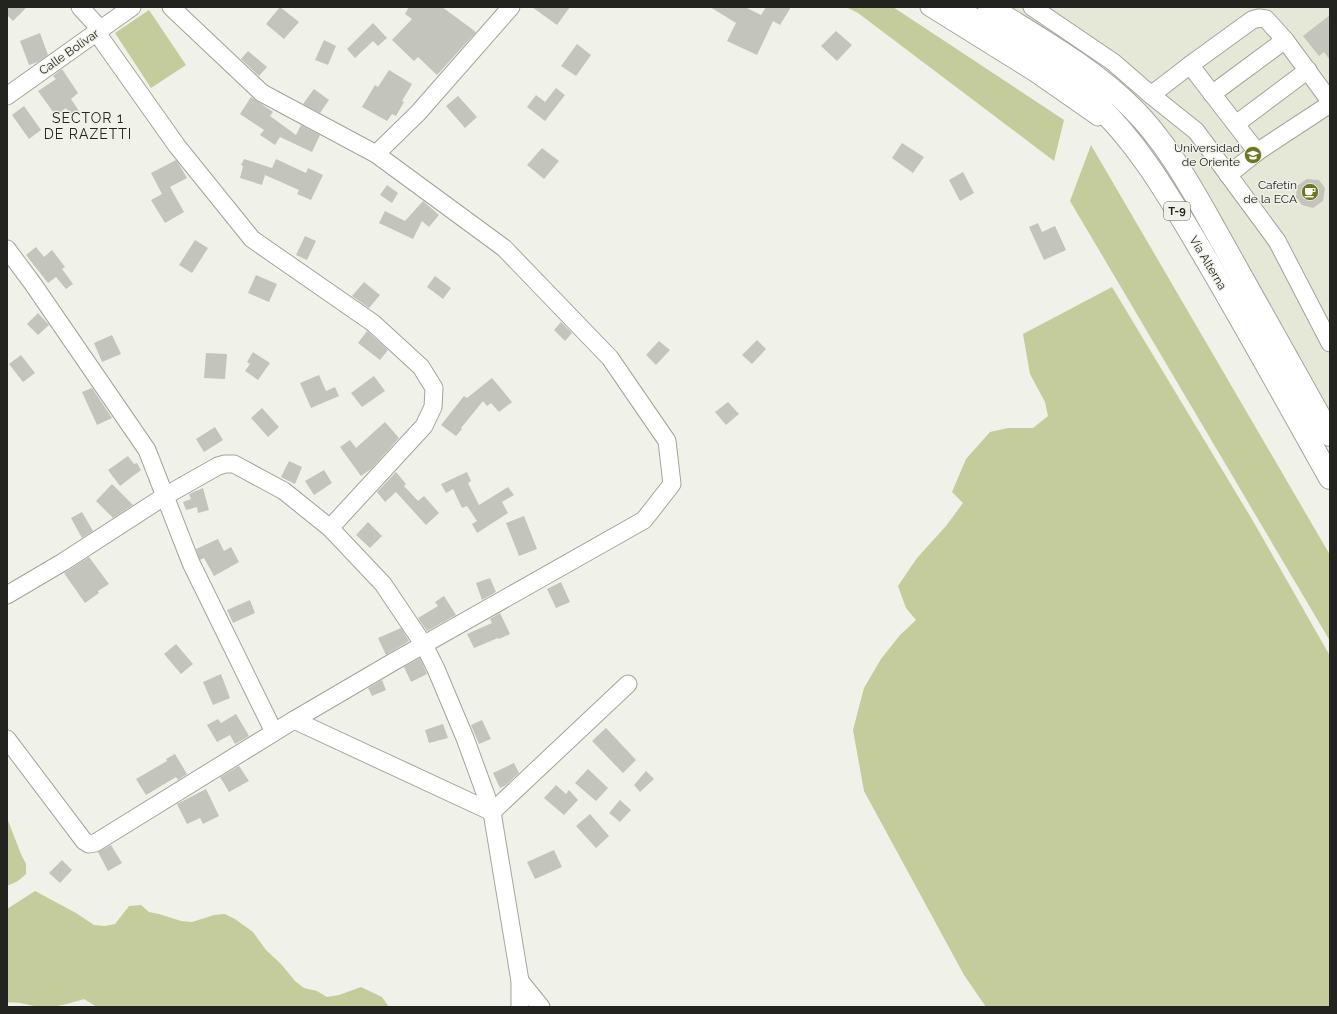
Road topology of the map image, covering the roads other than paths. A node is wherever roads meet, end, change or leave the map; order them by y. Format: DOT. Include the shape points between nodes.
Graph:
graph roads {
  1 [pos="80,7"];
  2 [pos="132,7"];
  3 [pos="171,7"];
  4 [pos="511,7"];
  5 [pos="929,7"];
  6 [pos="954,7"];
  7 [pos="989,7"];
  8 [pos="1032,7"];
  9 [pos="99,31"];
  10 [pos="1285,40"];
  11 [pos="1190,65"];
  12 [pos="1308,70"];
  13 [pos="1212,94"];
  14 [pos="1151,95"];
  15 [pos="7,96"];
  16 [pos="1330,101"];
  17 [pos="1330,104"];
  18 [pos="1236,124"];
  19 [pos="1124,135"];
  20 [pos="1257,152"];
  21 [pos="376,154"];
  22 [pos="1228,175"];
  23 [pos="7,249"];
  24 [pos="1330,343"];
  25 [pos="1330,435"];
  26 [pos="1330,478"];
  27 [pos="165,496"];
  28 [pos="330,528"];
  29 [pos="7,595"];
  30 [pos="424,645"];
  31 [pos="628,684"];
  32 [pos="294,720"];
  33 [pos="274,732"];
  34 [pos="7,739"];
  35 [pos="492,812"];
  36 [pos="520,981"];
  37 [pos="520,1007"];
  38 [pos="541,1007"];
  1 -- 9 [label="street"];
  2 -- 9 [label="street, Calle Bolivar"];
  3 -- 21 [label="street" via="262,93"];
  4 -- 21 [label="street" via="418,113"];
  5 -- 19 [label="street" via="1035,73"];
  6 -- 19 [label="highway, Vía Alterna / T-9" via="1070,82 1092,100"];
  7 -- 25 [label="highway, Vía Alterna / T-9" via="1084,67 1134,110 1160,141 1204,210"];
  8 -- 14 [label="street" via="1113,62"];
  9 -- 15 [label="street, Calle Bolivar"];
  9 -- 28 [label="street" via="177,146 252,239 372,323 421,367 434,388 433,407 424,426"];
  10 -- 11 [label="street" via="1266,19 1259,18 1252,20"];
  10 -- 12 [label="street"];
  10 -- 13 [label="street"];
  11 -- 13 [label="street"];
  11 -- 14 [label="street"];
  12 -- 16 [label="street"];
  12 -- 18 [label="street"];
  13 -- 18 [label="street"];
  14 -- 22 [label="street" via="1196,132"];
  17 -- 20 [label="street"];
  18 -- 20 [label="street"];
  19 -- 26 [label="highway, Vía Alterna / T-9" via="1149,166 1218,278"];
  20 -- 22 [label="street"];
  21 -- 30 [label="street" via="504,248 610,358 668,441 672,484 644,520"];
  22 -- 24 [label="street" via="1277,241"];
  23 -- 27 [label="street" via="147,450"];
  27 -- 28 [label="street" via="218,466 234,464 284,491"];
  27 -- 29 [label="street"];
  27 -- 33 [label="street" via="191,562"];
  28 -- 30 [label="street" via="383,584"];
  30 -- 32 [label="street"];
  30 -- 35 [label="street" via="465,738"];
  31 -- 35 [label="street"];
  32 -- 33 [label="street"];
  32 -- 35 [label="street"];
  33 -- 34 [label="street" via="95,843 88,844"];
  35 -- 36 [label="street"];
  36 -- 37 [label="street"];
  36 -- 38 [label="street"];
}
